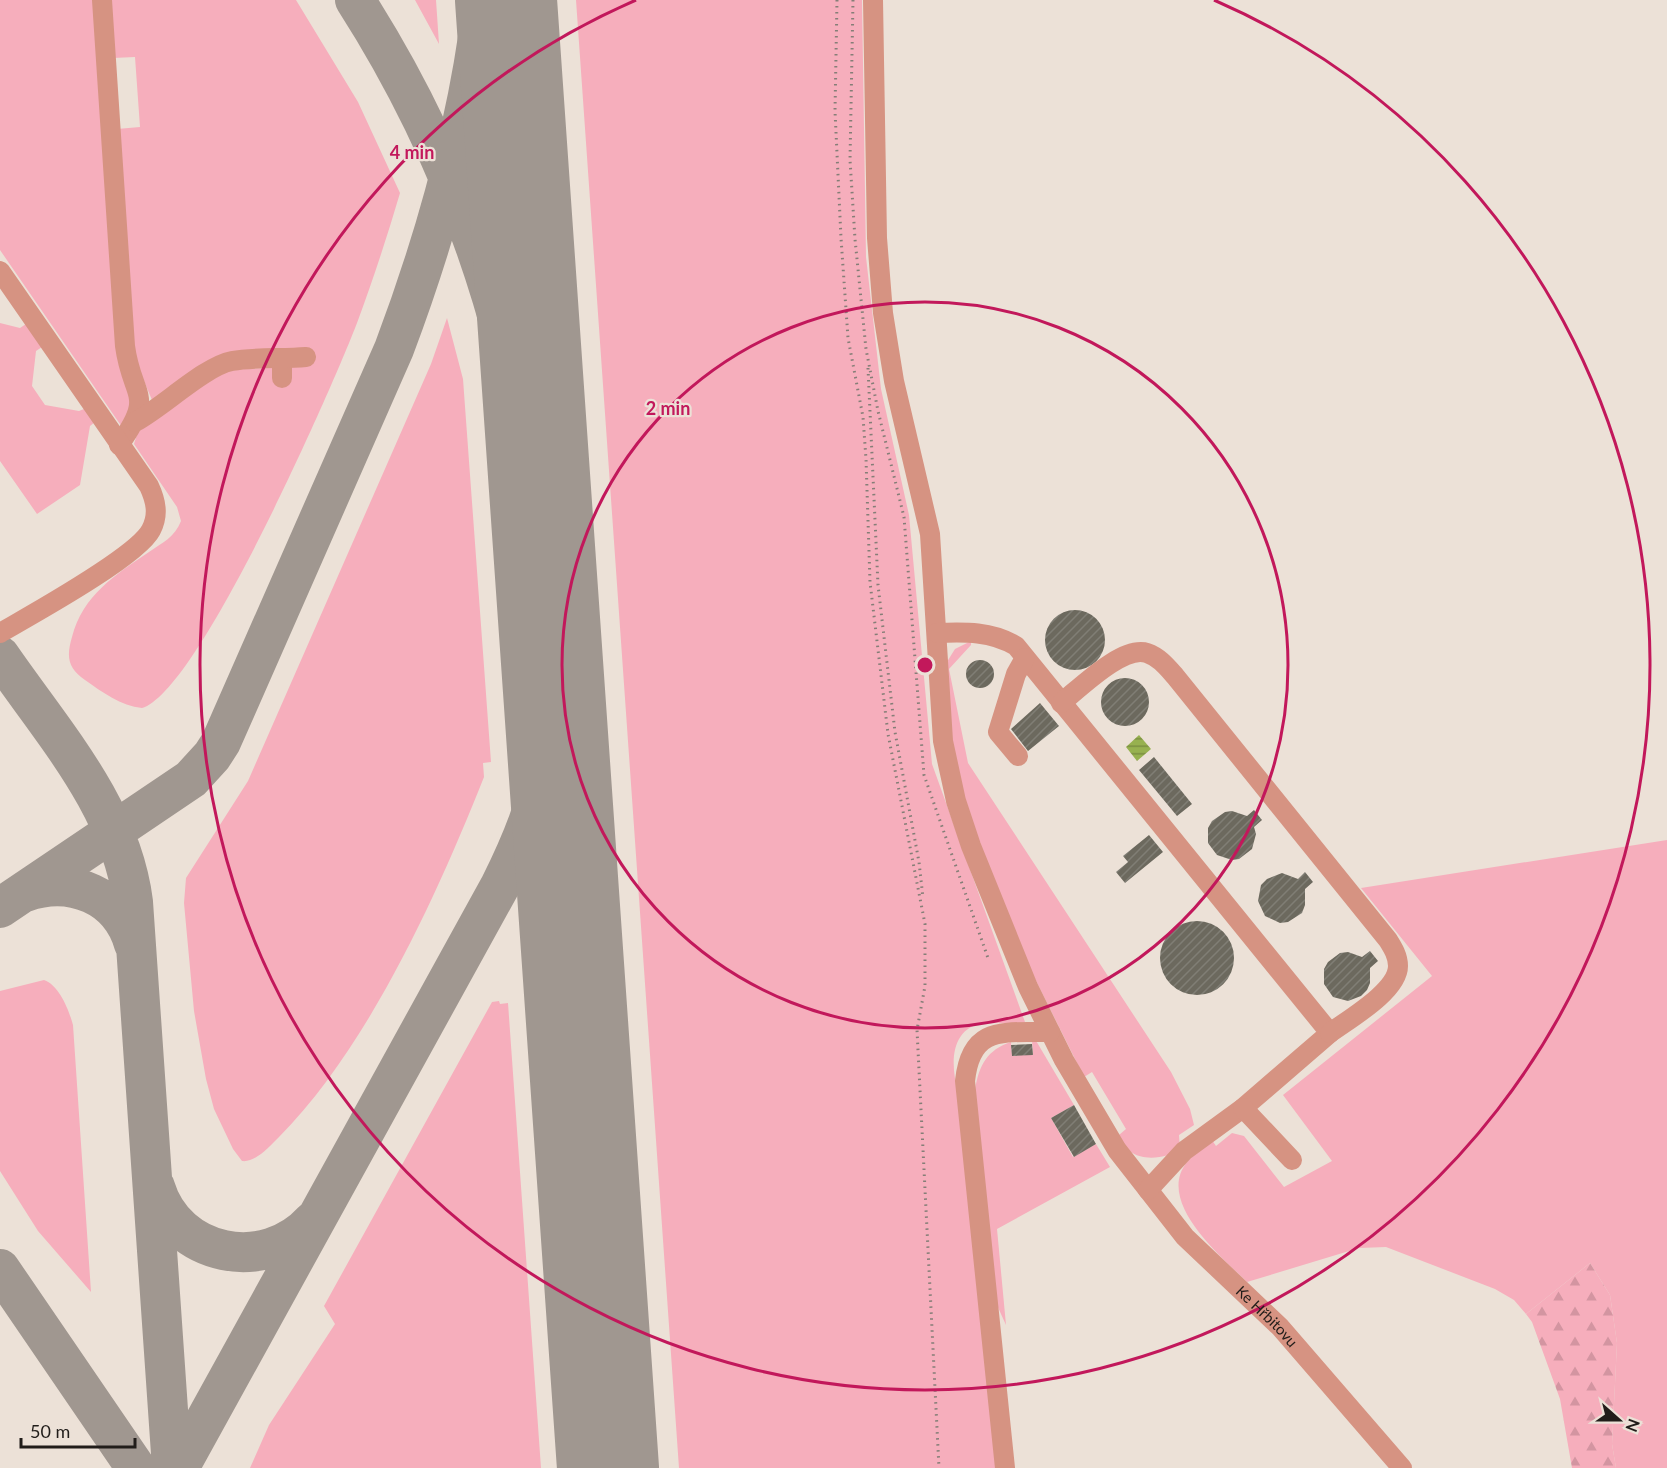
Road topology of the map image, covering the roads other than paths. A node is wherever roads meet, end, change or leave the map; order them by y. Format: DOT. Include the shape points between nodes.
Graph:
graph roads {
  1 [pos="102,0"];
  2 [pos="873,0"];
  3 [pos="0,271"];
  4 [pos="306,357"];
  5 [pos="135,422"];
  6 [pos="119,445"];
  7 [pos="0,633"];
  8 [pos="937,633"];
  9 [pos="1025,658"];
  10 [pos="1061,703"];
  11 [pos="1018,756"];
  12 [pos="1050,1032"];
  13 [pos="1330,1034"];
  14 [pos="1242,1108"];
  15 [pos="1292,1160"];
  16 [pos="1148,1190"];
  17 [pos="1005,1468"];
  18 [pos="1402,1468"];
  1 -- 5 [label="street" via="125,346 140,399"];
  2 -- 8 [label="street, Ke Hřbitovu" via="876,215 883,313 894,381 930,534"];
  3 -- 6 [label="street"];
  4 -- 5 [label="street" via="282,368 232,361 220,365"];
  5 -- 6 [label="street"];
  6 -- 7 [label="street" via="154,497 156,516 151,531 82,584"];
  8 -- 9 [label="street" via="970,632 1002,637"];
  8 -- 12 [label="street, Ke Hřbitovu" via="941,721 956,801 1028,987"];
  9 -- 10 [label="street"];
  9 -- 11 [label="street" via="998,732"];
  10 -- 13 [label="street"];
  10 -- 13 [label="street" via="1121,656 1136,651 1159,659 1175,676 1396,954 1398,966 1390,987"];
  12 -- 16 [label="street, Ke Hřbitovu" via="1107,1135"];
  12 -- 17 [label="street" via="988,1035 974,1049 965,1081"];
  13 -- 14 [label="street"];
  14 -- 15 [label="street"];
  14 -- 16 [label="street" via="1184,1151"];
  16 -- 18 [label="street, Ke Hřbitovu" via="1185,1237 1280,1327"];
}
